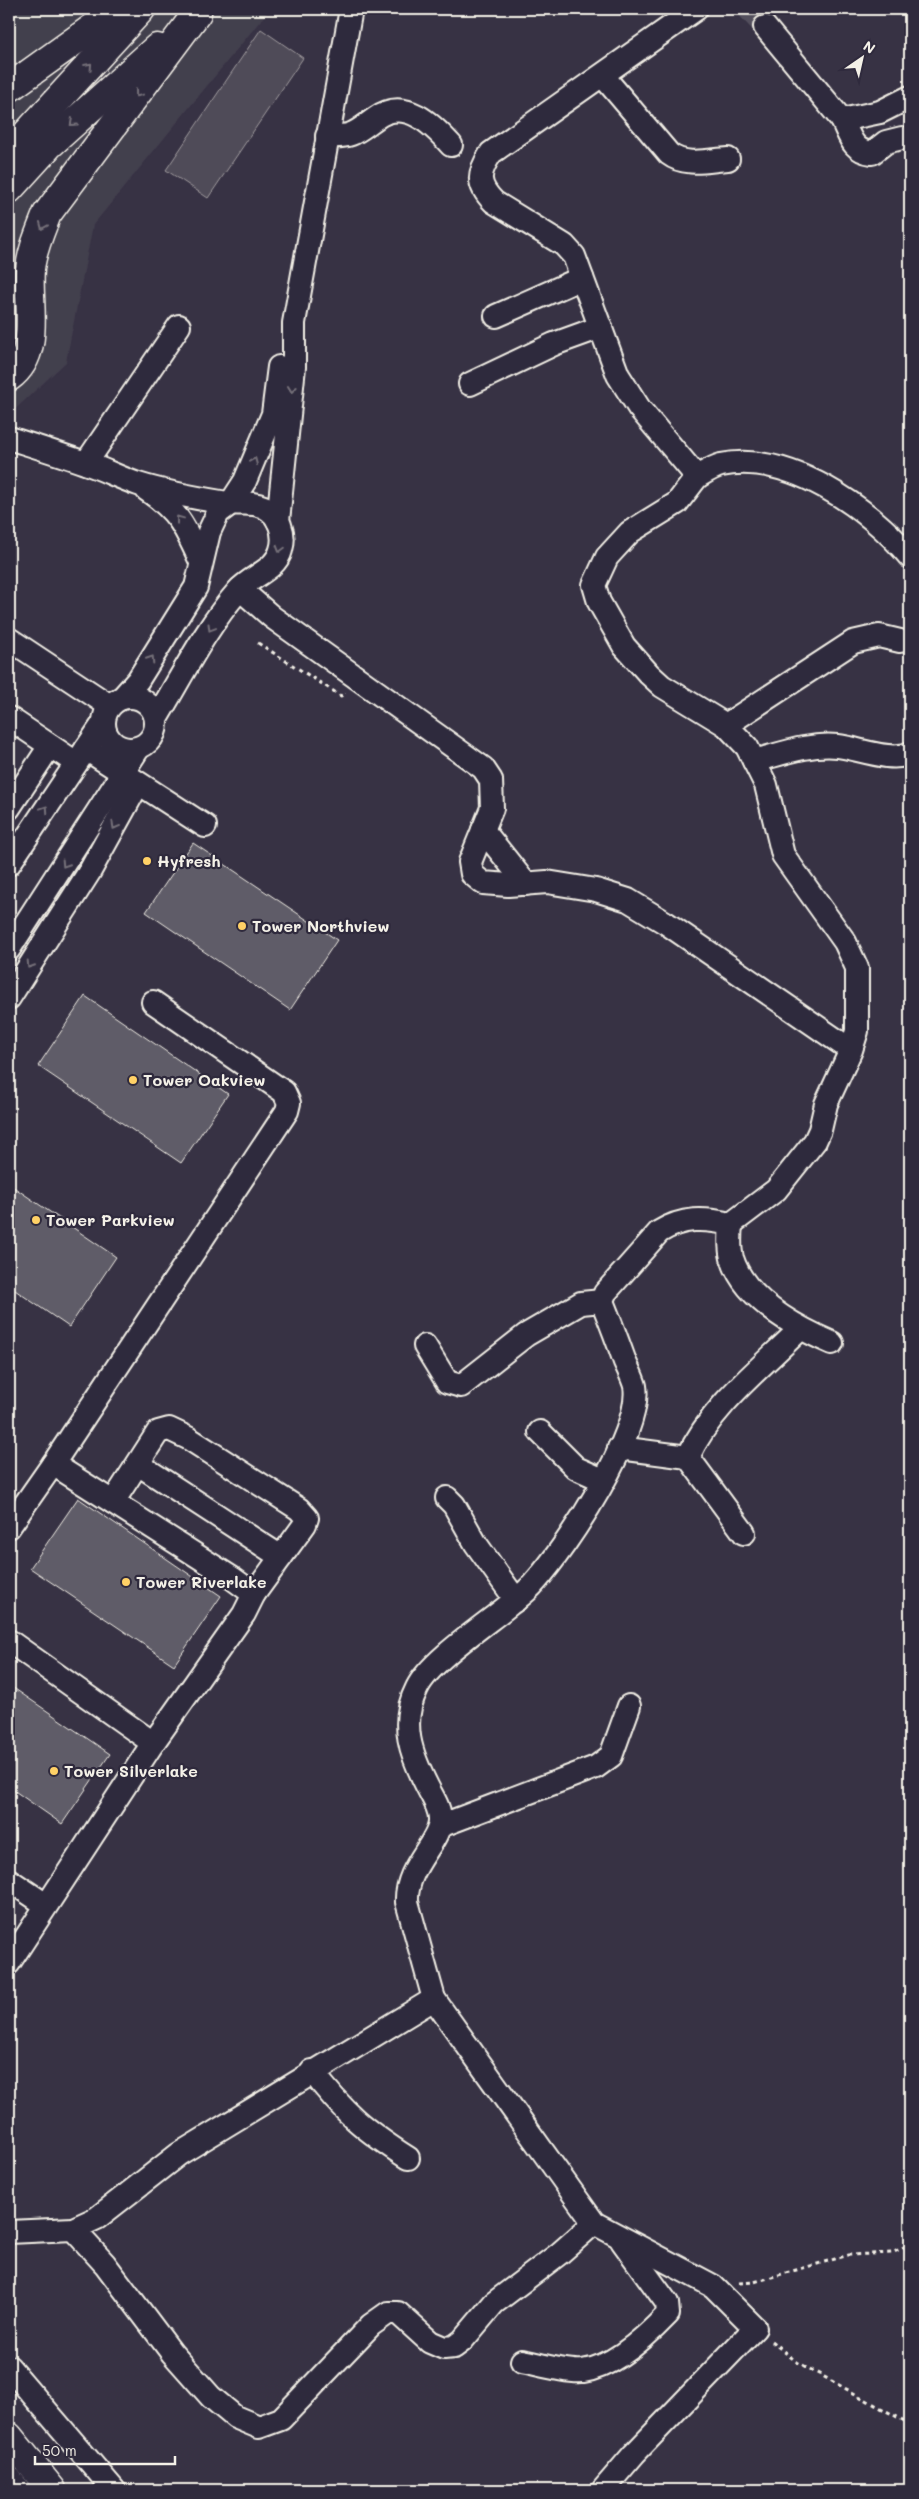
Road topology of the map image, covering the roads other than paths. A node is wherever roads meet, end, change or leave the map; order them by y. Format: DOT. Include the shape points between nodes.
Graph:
graph roads {
  1 [pos="119,9"];
  2 [pos="141,9"];
  3 [pos="352,9"];
  4 [pos="696,9"];
  5 [pos="199,11"];
  6 [pos="766,27"];
  7 [pos="603,76"];
  8 [pos="9,88"];
  9 [pos="908,100"];
  10 [pos="880,112"];
  11 [pos="842,120"];
  12 [pos="327,136"];
  13 [pos="906,140"];
  14 [pos="451,146"];
  15 [pos="9,154"];
  16 [pos="728,159"];
  17 [pos="9,189"];
  18 [pos="582,278"];
  19 [pos="496,316"];
  20 [pos="294,323"];
  21 [pos="180,326"];
  22 [pos="601,327"];
  23 [pos="9,377"];
  24 [pos="470,384"];
  25 [pos="9,438"];
  26 [pos="86,463"];
  27 [pos="697,477"];
  28 [pos="138,484"];
  29 [pos="230,504"];
  30 [pos="278,521"];
  31 [pos="910,557"];
  32 [pos="200,568"];
  33 [pos="240,589"];
  34 [pos="9,639"];
  35 [pos="900,641"];
  36 [pos="112,709"];
  37 [pos="9,718"];
  38 [pos="156,719"];
  39 [pos="726,724"];
  40 [pos="50,746"];
  41 [pos="138,749"];
  42 [pos="910,753"];
  43 [pos="81,756"];
  44 [pos="754,762"];
  45 [pos="131,779"];
  46 [pos="9,808"];
  47 [pos="204,826"];
  48 [pos="483,830"];
  49 [pos="9,864"];
  50 [pos="526,884"];
  51 [pos="9,949"];
  52 [pos="9,998"];
  53 [pos="153,1002"];
  54 [pos="845,1046"];
  55 [pos="731,1224"];
  56 [pos="602,1301"];
  57 [pos="800,1329"];
  58 [pos="832,1343"];
  59 [pos="425,1346"];
  60 [pos="540,1432"];
  61 [pos="619,1448"];
  62 [pos="688,1457"];
  63 [pos="53,1464"];
  64 [pos="138,1464"];
  65 [pos="603,1480"];
  66 [pos="447,1498"];
  67 [pos="113,1502"];
  68 [pos="9,1527"];
  69 [pos="744,1533"];
  70 [pos="281,1556"];
  71 [pos="254,1594"];
  72 [pos="516,1600"];
  73 [pos="9,1641"];
  74 [pos="629,1706"];
  75 [pos="153,1743"];
  76 [pos="440,1826"];
  77 [pos="9,1880"];
  78 [pos="46,1905"];
  79 [pos="9,1963"];
  80 [pos="434,1999"];
  81 [pos="312,2071"];
  82 [pos="408,2158"];
  83 [pos="594,2223"];
  84 [pos="73,2229"];
  85 [pos="9,2232"];
  86 [pos="620,2238"];
  87 [pos="522,2361"];
  88 [pos="9,2367"];
  89 [pos="9,2437"];
  90 [pos="9,2481"];
  91 [pos="16,2490"];
  92 [pos="52,2490"];
  93 [pos="114,2490"];
  94 [pos="603,2490"];
  1 -- 8 [label="main road"];
  15 -- 2 [label="main road, one-way"];
  3 -- 12 [label="street"];
  4 -- 7 [label="street"];
  5 -- 17 [label="main road, one-way" via="49,145"];
  5 -- 23 [label="main road, one-way" via="48,214 30,268 30,343 23,364"];
  6 -- 11 [label="street"];
  7 -- 16 [label="street" via="676,159 687,162"];
  7 -- 18 [label="street" via="491,153 480,172 485,193 494,202 564,245 574,256"];
  9 -- 10 [label="street"];
  10 -- 11 [label="street"];
  10 -- 13 [label="street"];
  11 -- 13 [label="street" via="854,146 864,152 872,153 886,142"];
  12 -- 14 [label="street" via="346,137 376,118 398,111 426,119"];
  12 -- 20 [label="street"];
  18 -- 19 [label="street"];
  18 -- 22 [label="street"];
  29 -- 20 [label="street, one-way" via="245,481 274,414 280,363"];
  20 -- 30 [label="street, one-way" via="294,367"];
  21 -- 26 [label="street"];
  22 -- 24 [label="street" via="554,344"];
  22 -- 27 [label="street" via="618,375 640,408"];
  25 -- 26 [label="street"];
  26 -- 28 [label="street"];
  27 -- 31 [label="street" via="719,466 738,464 762,465 796,474 866,513 897,540"];
  27 -- 39 [label="street" via="677,503 619,542 607,556 594,585 599,602 624,646 639,664 662,686"];
  28 -- 29 [label="street"];
  32 -- 28 [label="street, one-way" via="186,528 168,504"];
  29 -- 30 [label="street" via="246,502 260,506"];
  29 -- 32 [label="street" via="218,513 209,532"];
  30 -- 33 [label="street, one-way" via="281,550 274,563"];
  36 -- 32 [label="street, one-way" via="138,680 186,605"];
  33 -- 38 [label="street, one-way" via="214,622"];
  33 -- 48 [label="street" via="272,617 483,768 491,780 492,808"];
  34 -- 36 [label="street"];
  35 -- 39 [label="street" via="879,636 854,642"];
  36 -- 38 [label="street" via="133,697 152,708"];
  36 -- 41 [label="street" via="106,734 114,745 126,750"];
  36 -- 43 [label="street"];
  37 -- 40 [label="street"];
  38 -- 41 [label="street" via="156,731 149,742"];
  39 -- 44 [label="street" via="747,748"];
  40 -- 43 [label="street"];
  40 -- 46 [label="street"];
  41 -- 45 [label="street"];
  42 -- 44 [label="street" via="904,756 837,746 804,747"];
  43 -- 45 [label="street"];
  49 -- 43 [label="street, one-way"];
  44 -- 55 [label="street" via="766,785 783,855 851,953 857,968 858,1020 851,1050 826,1104 815,1141 776,1190"];
  45 -- 47 [label="street"];
  45 -- 51 [label="street, one-way"];
  45 -- 52 [label="street, one-way" via="90,871"];
  48 -- 50 [label="street"];
  48 -- 50 [label="street" via="470,862 472,874 483,883"];
  50 -- 54 [label="street" via="547,882 596,890 628,900"];
  53 -- 63 [label="street" via="284,1092 289,1102 282,1119"];
  55 -- 56 [label="street" via="702,1219 671,1225 660,1232 612,1282"];
  55 -- 57 [label="street" via="732,1258 741,1278 747,1287"];
  56 -- 59 [label="street" via="581,1303 526,1335 461,1386 446,1382"];
  56 -- 61 [label="street" via="635,1386 630,1420"];
  57 -- 58 [label="street"];
  57 -- 62 [label="street" via="716,1412 698,1434"];
  60 -- 65 [label="street" via="576,1468"];
  61 -- 62 [label="street"];
  61 -- 65 [label="street"];
  62 -- 69 [label="street"];
  63 -- 67 [label="street"];
  63 -- 68 [label="street"];
  64 -- 67 [label="street"];
  64 -- 70 [label="street"];
  64 -- 70 [label="street" via="158,1432 169,1429 299,1509 307,1518 305,1524"];
  65 -- 72 [label="street" via="583,1517 535,1583"];
  66 -- 72 [label="street"];
  67 -- 71 [label="street"];
  70 -- 71 [label="street"];
  71 -- 75 [label="street" via="244,1614"];
  72 -- 76 [label="street" via="434,1666 418,1686 408,1707 407,1731 411,1750 438,1807"];
  73 -- 75 [label="street"];
  74 -- 76 [label="street" via="611,1756 596,1767"];
  75 -- 78 [label="street"];
  76 -- 80 [label="street" via="411,1874 406,1890"];
  77 -- 78 [label="street"];
  78 -- 79 [label="street"];
  80 -- 81 [label="street"];
  80 -- 83 [label="street"];
  81 -- 82 [label="street" via="354,2120"];
  81 -- 84 [label="street" via="178,2154 97,2218"];
  83 -- 84 [label="street" via="494,2303 462,2342 454,2347 444,2348 430,2342 398,2313 388,2313 370,2325 281,2419 259,2427 235,2417 211,2396 172,2353 105,2264"];
  83 -- 86 [label="street"];
  84 -- 85 [label="street"];
  86 -- 87 [label="street" via="667,2303 668,2314 644,2339 603,2365 582,2372"];
  86 -- 94 [label="street" via="713,2286 755,2328"];
  88 -- 93 [label="street"];
  89 -- 92 [label="main road"];
  90 -- 91 [label="main road"];
}
